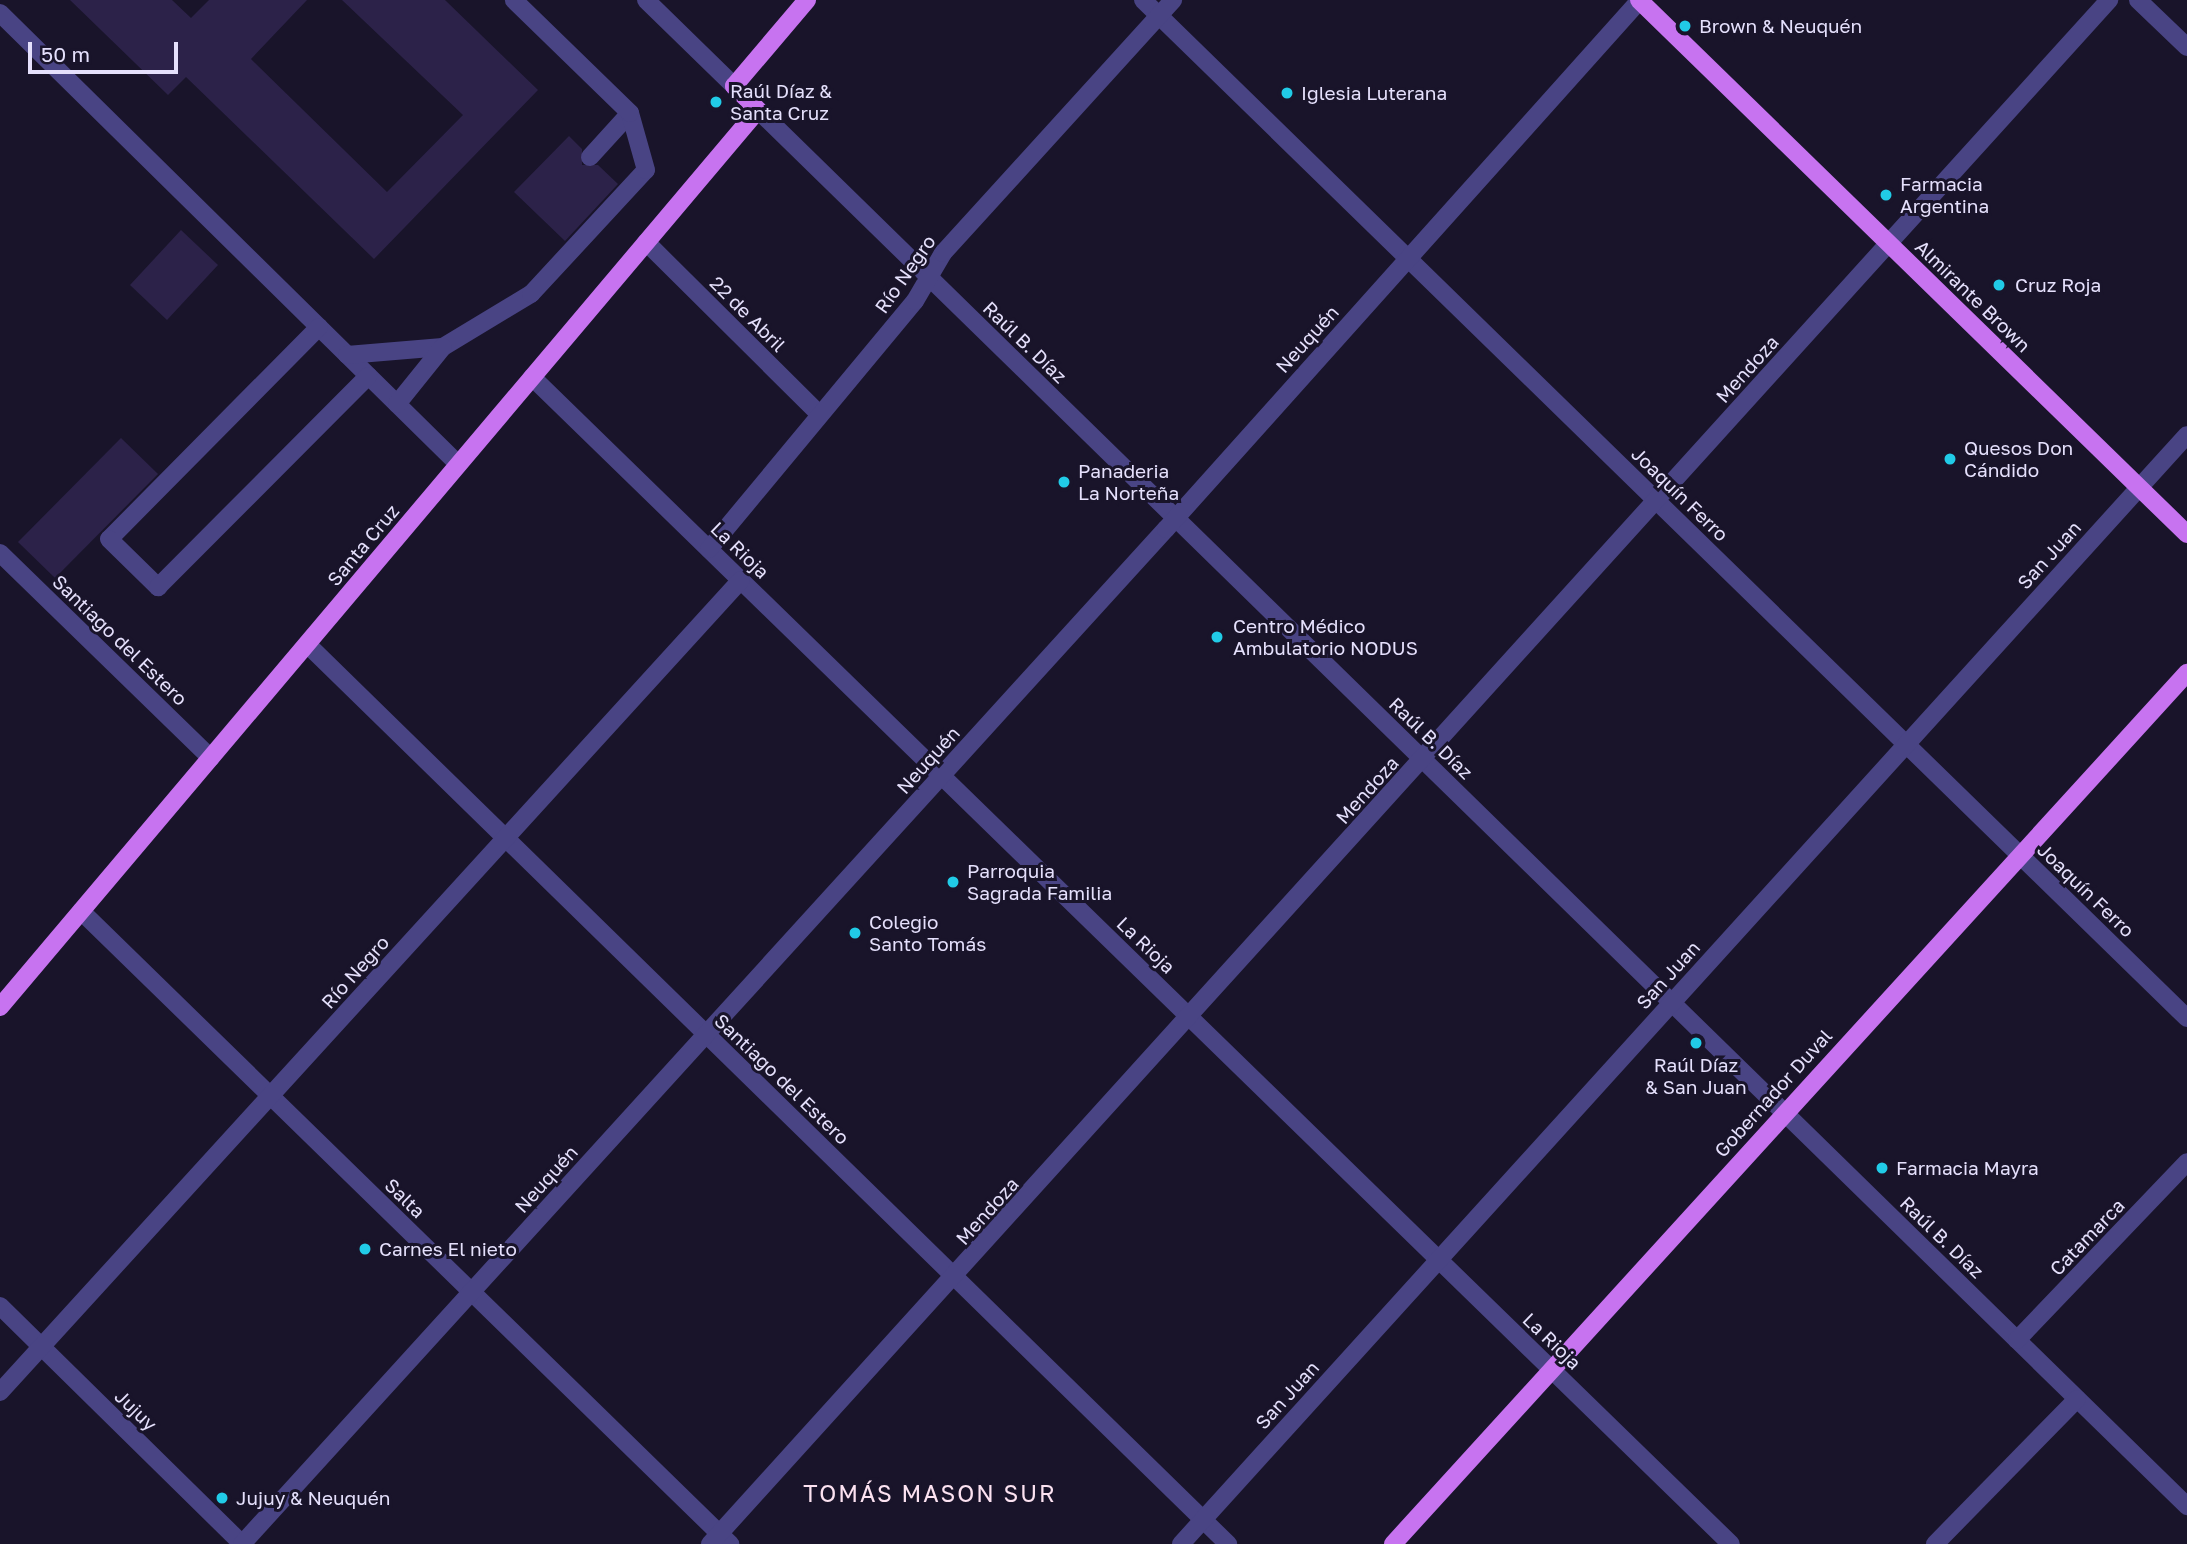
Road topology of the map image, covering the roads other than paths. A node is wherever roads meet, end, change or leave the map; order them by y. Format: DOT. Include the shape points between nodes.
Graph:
graph roads {
  1 [pos="514,0"];
  2 [pos="646,0"];
  3 [pos="807,0"];
  4 [pos="1143,0"];
  5 [pos="1172,0"];
  6 [pos="1639,0"];
  7 [pos="2109,0"];
  8 [pos="2138,0"];
  9 [pos="0,13"];
  10 [pos="1159,15"];
  11 [pos="2187,47"];
  12 [pos="734,86"];
  13 [pos="758,110"];
  14 [pos="630,113"];
  15 [pos="590,157"];
  16 [pos="646,242"];
  17 [pos="1889,244"];
  18 [pos="1408,257"];
  19 [pos="929,277"];
  20 [pos="319,327"];
  21 [pos="443,347"];
  22 [pos="347,355"];
  23 [pos="368,376"];
  24 [pos="532,377"];
  25 [pos="397,404"];
  26 [pos="820,415"];
  27 [pos="2187,435"];
  28 [pos="458,464"];
  29 [pos="2139,488"];
  30 [pos="1657,501"];
  31 [pos="1176,518"];
  32 [pos="2187,534"];
  33 [pos="709,549"];
  34 [pos="1,557"];
  35 [pos="741,580"];
  36 [pos="307,644"];
  37 [pos="2187,673"];
  38 [pos="1906,744"];
  39 [pos="211,758"];
  40 [pos="1423,760"];
  41 [pos="941,776"];
  42 [pos="506,838"];
  43 [pos="2020,855"];
  44 [pos="81,911"];
  45 [pos="1672,1003"];
  46 [pos="0,1007"];
  47 [pos="1190,1018"];
  48 [pos="2187,1018"];
  49 [pos="706,1034"];
  50 [pos="271,1096"];
  51 [pos="1784,1112"];
  52 [pos="2187,1162"];
  53 [pos="1438,1260"];
  54 [pos="955,1277"];
  55 [pos="471,1292"];
  56 [pos="0,1306"];
  57 [pos="2017,1340"];
  58 [pos="41,1347"];
  59 [pos="1551,1369"];
  60 [pos="0,1392"];
  61 [pos="2077,1399"];
  62 [pos="2187,1506"];
  63 [pos="1203,1520"];
  64 [pos="720,1541"];
  65 [pos="242,1544"];
  66 [pos="1181,1544"];
  67 [pos="1228,1544"];
  68 [pos="1393,1544"];
  69 [pos="1731,1544"];
  70 [pos="1935,1544"];
  1 -- 14 [label="street"];
  2 -- 12 [label="street, Raúl B. Díaz"];
  3 -- 12 [label="main road"];
  4 -- 10 [label="street, Joaquín Ferro"];
  5 -- 10 [label="street, Río Negro"];
  6 -- 17 [label="main road, Almirante Brown"];
  6 -- 18 [label="street, Neuquén"];
  7 -- 17 [label="street, Mendoza"];
  8 -- 11 [label="street"];
  9 -- 20 [label="street"];
  10 -- 18 [label="street, Joaquín Ferro"];
  10 -- 19 [label="street, Río Negro" via="943,253"];
  12 -- 13 [label="main road, Raúl B. Díaz"];
  13 -- 16 [label="main road, Santa Cruz"];
  13 -- 19 [label="street, Raúl B. Díaz"];
  14 -- 15 [label="street"];
  14 -- 21 [label="street" via="646,170 530,294"];
  16 -- 24 [label="main road, Santa Cruz"];
  16 -- 26 [label="street, 22 de Abril"];
  17 -- 29 [label="main road, Almirante Brown"];
  17 -- 30 [label="street, Mendoza"];
  18 -- 30 [label="street, Joaquín Ferro"];
  18 -- 31 [label="street, Neuquén"];
  19 -- 26 [label="street, Río Negro" via="915,301"];
  19 -- 31 [label="street, Raúl B. Díaz"];
  20 -- 22 [label="street"];
  20 -- 23 [label="street" via="109,539 158,587"];
  21 -- 22 [label="street"];
  21 -- 25 [label="street"];
  22 -- 23 [label="street"];
  23 -- 25 [label="street"];
  24 -- 28 [label="main road, Santa Cruz"];
  24 -- 33 [label="street, La Rioja"];
  25 -- 28 [label="street"];
  26 -- 33 [label="street, Río Negro"];
  27 -- 29 [label="street, San Juan"];
  28 -- 36 [label="main road, Santa Cruz"];
  29 -- 32 [label="main road, Almirante Brown"];
  29 -- 38 [label="street, San Juan"];
  30 -- 38 [label="street, Joaquín Ferro"];
  30 -- 40 [label="street, Mendoza"];
  31 -- 40 [label="street, Raúl B. Díaz"];
  31 -- 41 [label="street, Neuquén"];
  33 -- 35 [label="street, La Rioja"];
  34 -- 39 [label="street, Santiago del Estero"];
  35 -- 41 [label="street, La Rioja"];
  35 -- 42 [label="street, Río Negro"];
  36 -- 39 [label="main road, Santa Cruz"];
  36 -- 42 [label="street, Santiago del Estero"];
  37 -- 43 [label="main road, Gobernador Duval"];
  38 -- 43 [label="street, Joaquín Ferro"];
  38 -- 45 [label="street, San Juan"];
  39 -- 44 [label="main road, Santa Cruz"];
  40 -- 45 [label="street, Raúl B. Díaz"];
  40 -- 47 [label="street, Mendoza"];
  41 -- 47 [label="street, La Rioja"];
  41 -- 49 [label="street, Neuquén"];
  42 -- 49 [label="street, Santiago del Estero"];
  42 -- 50 [label="street, Río Negro"];
  43 -- 48 [label="street, Joaquín Ferro"];
  43 -- 51 [label="main road, Gobernador Duval"];
  44 -- 46 [label="main road, Santa Cruz"];
  44 -- 50 [label="street, Salta"];
  45 -- 51 [label="street, Raúl B. Díaz"];
  45 -- 53 [label="street, San Juan"];
  47 -- 53 [label="street, La Rioja"];
  47 -- 54 [label="street, Mendoza"];
  49 -- 54 [label="street, Santiago del Estero"];
  49 -- 55 [label="street, Neuquén"];
  50 -- 55 [label="street, Salta"];
  50 -- 58 [label="street, Río Negro"];
  51 -- 57 [label="street, Raúl B. Díaz"];
  51 -- 59 [label="main road, Gobernador Duval"];
  52 -- 57 [label="street, Catamarca"];
  53 -- 59 [label="street, La Rioja"];
  53 -- 63 [label="street, San Juan"];
  54 -- 63 [label="street, Santiago del Estero"];
  54 -- 64 [label="street, Mendoza"];
  55 -- 64 [label="street, Salta"];
  55 -- 65 [label="street, Neuquén"];
  56 -- 58 [label="street, Jujuy"];
  57 -- 61 [label="street, Raúl B. Díaz"];
  58 -- 60 [label="street, Río Negro"];
  58 -- 65 [label="street, Jujuy"];
  59 -- 68 [label="main road, Gobernador Duval"];
  59 -- 69 [label="street, La Rioja"];
  61 -- 62 [label="street, Raúl B. Díaz"];
  61 -- 70 [label="street"];
  63 -- 66 [label="street, San Juan"];
  63 -- 67 [label="street, Santiago del Estero"];
}
